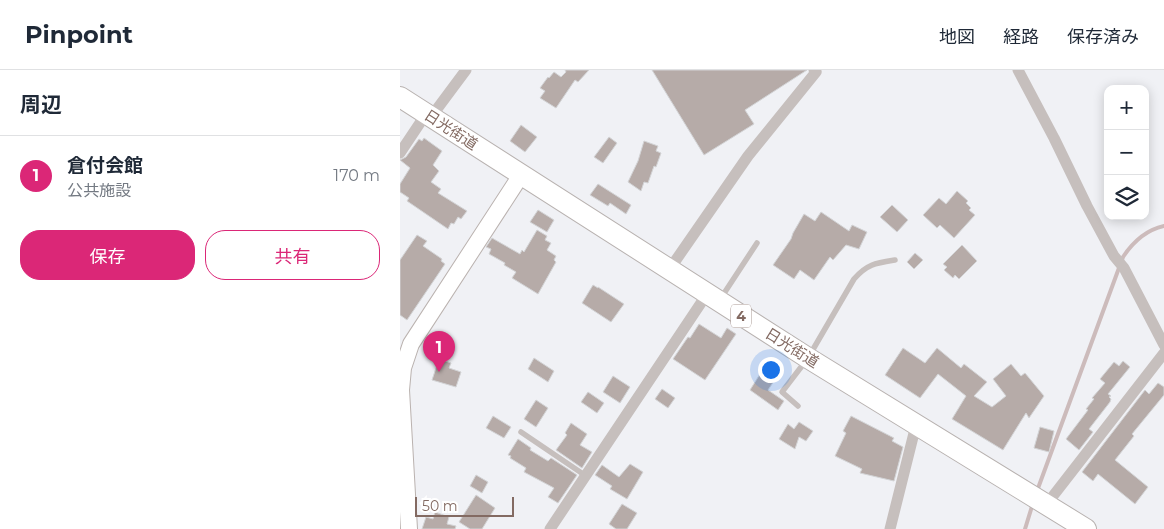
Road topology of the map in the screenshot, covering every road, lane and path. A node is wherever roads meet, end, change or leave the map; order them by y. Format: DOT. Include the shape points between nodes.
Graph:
graph roads {
  1 [pos="466,70"];
  2 [pos="1018,70"];
  3 [pos="816,71"];
  4 [pos="400,97"];
  5 [pos="428,115"];
  6 [pos="400,153"];
  7 [pos="521,175"];
  8 [pos="757,243"];
  9 [pos="895,260"];
  10 [pos="669,270"];
  11 [pos="713,298"];
  12 [pos="1164,345"];
  13 [pos="1164,353"];
  14 [pos="808,358"];
  15 [pos="798,406"];
  16 [pos="916,425"];
  17 [pos="521,432"];
  18 [pos="586,476"];
  19 [pos="403,499"];
  20 [pos="1046,505"];
  21 [pos="409,529"];
  22 [pos="550,529"];
  23 [pos="890,529"];
  24 [pos="1086,529"];
  1 -- 5 [label="street"];
  2 -- 12 [label="street" via="1087,206"];
  3 -- 10 [label="street" via="748,156"];
  4 -- 5 [label="highway, 日光街道 / 4"];
  5 -- 6 [label="street"];
  5 -- 7 [label="highway, 日光街道 / 4"];
  7 -- 10 [label="highway, 日光街道 / 4"];
  7 -- 19 [label="street" via="411,344 403,368 401,390"];
  8 -- 11 [label="lane"];
  9 -- 14 [label="lane" via="872,264 854,279"];
  10 -- 11 [label="highway, 日光街道 / 4"];
  11 -- 14 [label="highway, 日光街道 / 4"];
  11 -- 18 [label="street"];
  13 -- 20 [label="street"];
  14 -- 15 [label="lane" via="782,392"];
  14 -- 16 [label="highway, 日光街道 / 4"];
  16 -- 20 [label="highway, 日光街道 / 4"];
  16 -- 23 [label="street"];
  17 -- 18 [label="lane"];
  18 -- 22 [label="street"];
  19 -- 21 [label="street"];
  20 -- 24 [label="highway, 日光街道 / 4"];
}
